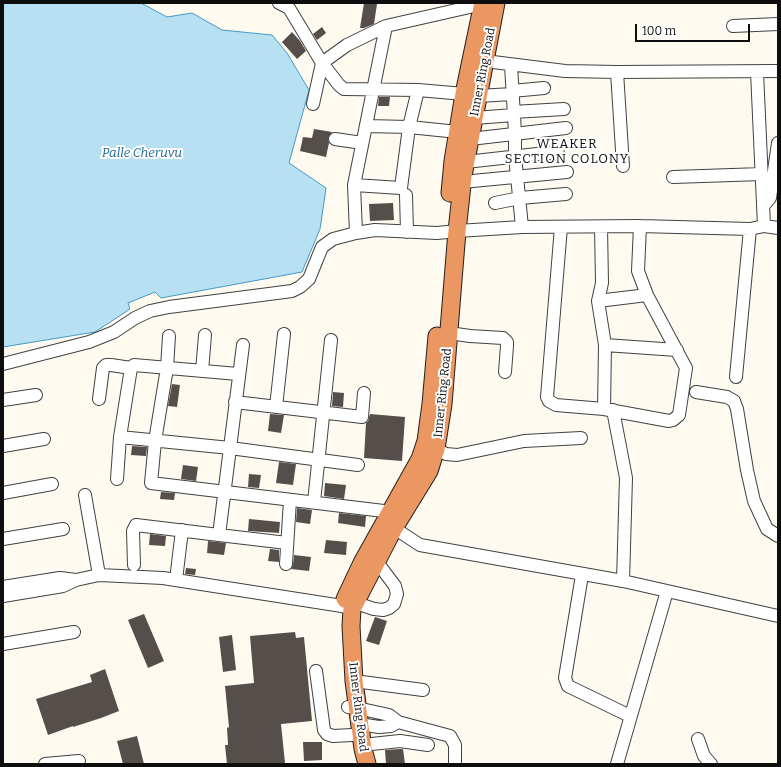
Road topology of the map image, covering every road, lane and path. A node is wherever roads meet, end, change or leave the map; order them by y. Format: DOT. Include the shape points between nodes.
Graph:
graph roads {
  1 [pos="279,3"];
  2 [pos="487,3"];
  3 [pos="778,24"];
  4 [pos="386,26"];
  5 [pos="733,26"];
  6 [pos="485,61"];
  7 [pos="322,63"];
  8 [pos="511,65"];
  9 [pos="778,71"];
  10 [pos="617,72"];
  11 [pos="757,72"];
  12 [pos="544,88"];
  13 [pos="373,89"];
  14 [pos="418,90"];
  15 [pos="512,92"];
  16 [pos="471,95"];
  17 [pos="313,104"];
  18 [pos="564,109"];
  19 [pos="514,114"];
  20 [pos="474,118"];
  21 [pos="366,126"];
  22 [pos="409,127"];
  23 [pos="566,128"];
  24 [pos="515,133"];
  25 [pos="464,135"];
  26 [pos="335,139"];
  27 [pos="362,143"];
  28 [pos="778,143"];
  29 [pos="558,153"];
  30 [pos="516,156"];
  31 [pos="466,162"];
  32 [pos="623,166"];
  33 [pos="567,172"];
  34 [pos="762,174"];
  35 [pos="518,177"];
  36 [pos="673,177"];
  37 [pos="462,182"];
  38 [pos="354,185"];
  39 [pos="566,194"];
  40 [pos="406,195"];
  41 [pos="520,198"];
  42 [pos="495,203"];
  43 [pos="763,206"];
  44 [pos="522,226"];
  45 [pos="601,226"];
  46 [pos="640,226"];
  47 [pos="764,226"];
  48 [pos="561,227"];
  49 [pos="750,228"];
  50 [pos="778,228"];
  51 [pos="407,232"];
  52 [pos="451,232"];
  53 [pos="356,233"];
  54 [pos="647,295"];
  55 [pos="598,301"];
  56 [pos="449,333"];
  57 [pos="284,334"];
  58 [pos="205,335"];
  59 [pos="169,336"];
  60 [pos="331,340"];
  61 [pos="243,345"];
  62 [pos="605,345"];
  63 [pos="677,350"];
  64 [pos="3,364"];
  65 [pos="131,368"];
  66 [pos="167,368"];
  67 [pos="202,371"];
  68 [pos="505,372"];
  69 [pos="238,374"];
  70 [pos="736,377"];
  71 [pos="696,392"];
  72 [pos="364,393"];
  73 [pos="36,395"];
  74 [pos="99,399"];
  75 [pos="3,400"];
  76 [pos="235,402"];
  77 [pos="276,407"];
  78 [pos="609,410"];
  79 [pos="324,414"];
  80 [pos="120,437"];
  81 [pos="581,438"];
  82 [pos="44,439"];
  83 [pos="155,441"];
  84 [pos="3,446"];
  85 [pos="230,448"];
  86 [pos="436,449"];
  87 [pos="320,460"];
  88 [pos="358,465"];
  89 [pos="117,478"];
  90 [pos="52,484"];
  91 [pos="224,492"];
  92 [pos="3,493"];
  93 [pos="85,495"];
  94 [pos="290,500"];
  95 [pos="314,502"];
  96 [pos="392,512"];
  97 [pos="394,528"];
  98 [pos="63,529"];
  99 [pos="182,530"];
  100 [pos="219,535"];
  101 [pos="778,536"];
  102 [pos="3,538"];
  103 [pos="287,543"];
  104 [pos="377,562"];
  105 [pos="286,564"];
  106 [pos="134,565"];
  107 [pos="99,575"];
  108 [pos="582,575"];
  109 [pos="76,580"];
  110 [pos="176,580"];
  111 [pos="623,581"];
  112 [pos="3,587"];
  113 [pos="667,591"];
  114 [pos="3,596"];
  115 [pos="350,606"];
  116 [pos="778,616"];
  117 [pos="74,632"];
  118 [pos="3,644"];
  119 [pos="316,671"];
  120 [pos="354,681"];
  121 [pos="423,690"];
  122 [pos="630,716"];
  123 [pos="398,722"];
  124 [pos="355,724"];
  125 [pos="698,739"];
  126 [pos="428,745"];
  127 [pos="79,761"];
  128 [pos="45,764"];
  129 [pos="357,764"];
  130 [pos="367,764"];
  131 [pos="455,764"];
  132 [pos="616,764"];
  133 [pos="712,764"];
  1 -- 7 [label="street" via="289,8"];
  2 -- 4 [label="street"];
  2 -- 6 [label="highway, Inner Ring Road"];
  2 -- 16 [label="highway, Inner Ring Road"];
  3 -- 5 [label="street"];
  4 -- 7 [label="street" via="346,45"];
  4 -- 13 [label="street"];
  6 -- 8 [label="street"];
  6 -- 16 [label="highway, Inner Ring Road"];
  7 -- 13 [label="street" via="344,89"];
  7 -- 17 [label="street"];
  8 -- 10 [label="street" via="564,71"];
  8 -- 15 [label="street"];
  9 -- 11 [label="street"];
  10 -- 11 [label="street"];
  10 -- 32 [label="street"];
  11 -- 34 [label="street"];
  12 -- 15 [label="street"];
  13 -- 14 [label="street"];
  13 -- 21 [label="street"];
  14 -- 16 [label="street"];
  14 -- 22 [label="street"];
  15 -- 16 [label="street"];
  15 -- 19 [label="street"];
  16 -- 20 [label="highway, Inner Ring Road"];
  16 -- 25 [label="highway, Inner Ring Road"];
  18 -- 19 [label="street"];
  19 -- 20 [label="street"];
  19 -- 24 [label="street"];
  20 -- 25 [label="highway, Inner Ring Road"];
  21 -- 22 [label="street"];
  21 -- 27 [label="street"];
  22 -- 25 [label="street"];
  22 -- 38 [label="street" via="400,188"];
  23 -- 24 [label="street"];
  24 -- 25 [label="street"];
  24 -- 30 [label="street"];
  25 -- 31 [label="highway, Inner Ring Road"];
  25 -- 52 [label="highway, Inner Ring Road" via="453,161"];
  26 -- 27 [label="street"];
  27 -- 38 [label="street"];
  28 -- 43 [label="street" via="770,198"];
  29 -- 30 [label="street"];
  30 -- 31 [label="street"];
  30 -- 35 [label="street"];
  31 -- 37 [label="highway, Inner Ring Road"];
  33 -- 35 [label="street"];
  34 -- 36 [label="street"];
  34 -- 43 [label="street"];
  35 -- 37 [label="street"];
  35 -- 41 [label="street"];
  37 -- 52 [label="highway, Inner Ring Road"];
  38 -- 53 [label="street"];
  39 -- 41 [label="street"];
  40 -- 51 [label="street"];
  41 -- 42 [label="street"];
  41 -- 44 [label="street"];
  43 -- 47 [label="street"];
  44 -- 48 [label="street"];
  44 -- 52 [label="street"];
  45 -- 46 [label="street"];
  45 -- 48 [label="street"];
  45 -- 55 [label="street" via="602,283"];
  46 -- 49 [label="street"];
  46 -- 54 [label="street" via="638,271"];
  47 -- 49 [label="street"];
  47 -- 50 [label="street"];
  48 -- 78 [label="street" via="547,397 556,405"];
  49 -- 70 [label="street"];
  51 -- 52 [label="street"];
  51 -- 53 [label="street" via="375,230"];
  52 -- 56 [label="highway, Inner Ring Road"];
  52 -- 96 [label="highway, Inner Ring Road" via="426,441 420,459"];
  53 -- 64 [label="street" via="333,239 322,247 309,279 292,291 150,311 114,332 89,342"];
  54 -- 55 [label="street"];
  54 -- 63 [label="street"];
  55 -- 62 [label="street"];
  56 -- 68 [label="street" via="502,338 507,342"];
  56 -- 86 [label="highway, Inner Ring Road" via="444,404"];
  57 -- 77 [label="street"];
  58 -- 67 [label="street"];
  59 -- 66 [label="street"];
  60 -- 79 [label="street"];
  61 -- 69 [label="street"];
  62 -- 63 [label="street"];
  62 -- 78 [label="street"];
  63 -- 78 [label="street" via="686,368 682,400 676,418 669,421"];
  65 -- 66 [label="street" via="134,365"];
  65 -- 74 [label="street" via="106,365 103,368"];
  65 -- 80 [label="street"];
  66 -- 67 [label="street"];
  66 -- 83 [label="street"];
  67 -- 69 [label="street"];
  69 -- 76 [label="street"];
  71 -- 101 [label="street" via="728,397 734,401 754,501 767,529"];
  72 -- 79 [label="street" via="362,417"];
  73 -- 75 [label="street"];
  76 -- 77 [label="street"];
  76 -- 85 [label="street"];
  77 -- 79 [label="street"];
  78 -- 111 [label="street" via="626,478"];
  79 -- 87 [label="street"];
  80 -- 83 [label="street"];
  80 -- 89 [label="street"];
  81 -- 86 [label="street" via="524,441 457,455 446,454"];
  82 -- 84 [label="street"];
  83 -- 85 [label="street"];
  83 -- 91 [label="street" via="151,483"];
  85 -- 87 [label="street"];
  85 -- 91 [label="street"];
  86 -- 97 [label="highway, Inner Ring Road" via="429,470"];
  87 -- 88 [label="street"];
  87 -- 95 [label="street"];
  90 -- 92 [label="street"];
  91 -- 94 [label="street"];
  91 -- 100 [label="street"];
  93 -- 107 [label="street"];
  94 -- 95 [label="street"];
  94 -- 103 [label="street"];
  95 -- 96 [label="street"];
  96 -- 97 [label="street"];
  96 -- 115 [label="highway, Inner Ring Road" via="362,563"];
  97 -- 104 [label="highway, Inner Ring Road"];
  97 -- 108 [label="street" via="420,545"];
  98 -- 102 [label="street"];
  99 -- 100 [label="street"];
  99 -- 106 [label="street" via="136,525 132,531"];
  99 -- 110 [label="street"];
  100 -- 103 [label="street"];
  103 -- 105 [label="street"];
  104 -- 115 [label="highway, Inner Ring Road"];
  104 -- 115 [label="street" via="395,586 397,594 394,604 383,610"];
  107 -- 109 [label="street"];
  107 -- 110 [label="street"];
  108 -- 111 [label="street"];
  108 -- 122 [label="street" via="565,678 568,686"];
  109 -- 112 [label="street" via="60,578"];
  109 -- 114 [label="street" via="63,586"];
  110 -- 115 [label="street"];
  111 -- 113 [label="street"];
  113 -- 116 [label="street"];
  113 -- 122 [label="street"];
  115 -- 120 [label="highway, Inner Ring Road"];
  115 -- 124 [label="highway, Inner Ring Road" via="344,676"];
  117 -- 118 [label="street"];
  119 -- 124 [label="street" via="324,730 333,736"];
  120 -- 121 [label="street"];
  120 -- 124 [label="highway, Inner Ring Road"];
  122 -- 132 [label="street"];
  123 -- 124 [label="street" via="391,726 379,727"];
  123 -- 124 [label="street" via="389,715"];
  123 -- 131 [label="street" via="450,736 455,745"];
  124 -- 126 [label="street" via="400,741"];
  124 -- 129 [label="highway, Inner Ring Road"];
  124 -- 130 [label="highway, Inner Ring Road"];
  125 -- 133 [label="street" via="704,756"];
  127 -- 128 [label="street"];
}
